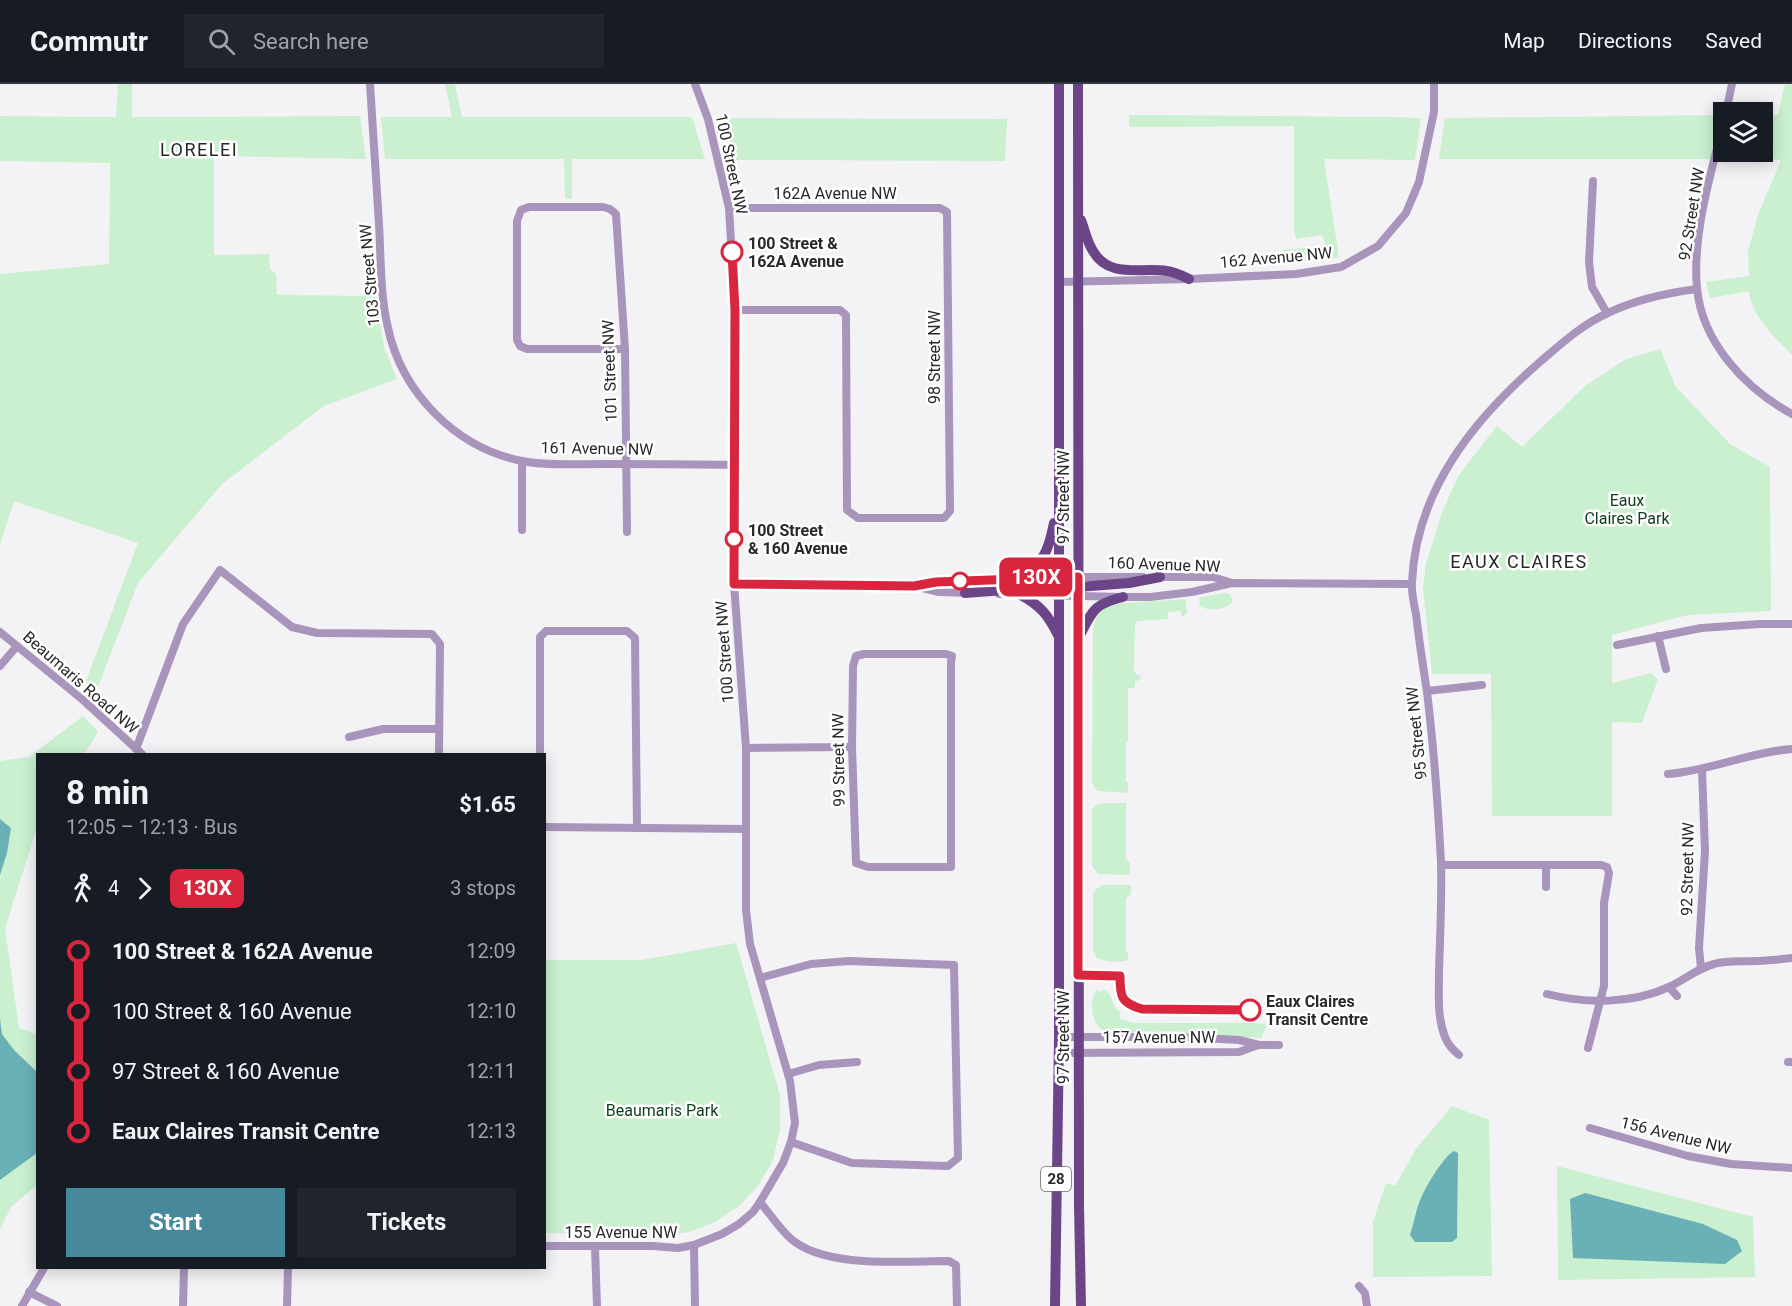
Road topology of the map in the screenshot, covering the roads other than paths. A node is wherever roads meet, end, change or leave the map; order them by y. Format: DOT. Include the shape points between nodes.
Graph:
graph roads {
  1 [pos="370,84"];
  2 [pos="695,84"];
  3 [pos="1059,84"];
  4 [pos="1078,84"];
  5 [pos="1434,84"];
  6 [pos="1732,84"];
  7 [pos="1728,102"];
  8 [pos="1715,162"];
  9 [pos="1593,181"];
  10 [pos="729,208"];
  11 [pos="940,208"];
  12 [pos="1078,212"];
  13 [pos="1189,279"];
  14 [pos="1077,281"];
  15 [pos="1059,282"];
  16 [pos="1697,289"];
  17 [pos="735,310"];
  18 [pos="1607,313"];
  19 [pos="625,349"];
  20 [pos="1792,414"];
  21 [pos="463,437"];
  22 [pos="522,461"];
  23 [pos="626,464"];
  24 [pos="735,465"];
  25 [pos="1059,493"];
  26 [pos="522,530"];
  27 [pos="627,532"];
  28 [pos="1160,578"];
  29 [pos="1014,579"];
  30 [pos="1232,583"];
  31 [pos="734,584"];
  32 [pos="1411,584"];
  33 [pos="914,586"];
  34 [pos="1059,586"];
  35 [pos="1078,587"];
  36 [pos="965,593"];
  37 [pos="1021,596"];
  38 [pos="1123,597"];
  39 [pos="1792,624"];
  40 [pos="0,632"];
  41 [pos="1658,636"];
  42 [pos="1059,638"];
  43 [pos="1078,638"];
  44 [pos="1617,645"];
  45 [pos="17,646"];
  46 [pos="0,666"];
  47 [pos="1666,669"];
  48 [pos="1482,685"];
  49 [pos="1426,692"];
  50 [pos="439,729"];
  51 [pos="349,737"];
  52 [pos="852,747"];
  53 [pos="746,748"];
  54 [pos="1792,749"];
  55 [pos="139,752"];
  56 [pos="439,753"];
  57 [pos="540,753"];
  58 [pos="1702,770"];
  59 [pos="1668,774"];
  60 [pos="546,827"];
  61 [pos="637,828"];
  62 [pos="746,829"];
  63 [pos="1441,865"];
  64 [pos="1546,865"];
  65 [pos="1546,887"];
  66 [pos="1792,958"];
  67 [pos="1701,969"];
  68 [pos="760,978"];
  69 [pos="1670,987"];
  70 [pos="1547,994"];
  71 [pos="1677,996"];
  72 [pos="1601,1001"];
  73 [pos="1059,1037"];
  74 [pos="1078,1037"];
  75 [pos="1259,1045"];
  76 [pos="1279,1045"];
  77 [pos="1588,1048"];
  78 [pos="1059,1053"];
  79 [pos="1078,1053"];
  80 [pos="1459,1055"];
  81 [pos="857,1062"];
  82 [pos="788,1074"];
  83 [pos="1590,1128"];
  84 [pos="791,1142"];
  85 [pos="1792,1168"];
  86 [pos="760,1202"];
  87 [pos="694,1245"];
  88 [pos="546,1246"];
  89 [pos="595,1247"];
  90 [pos="43,1269"];
  91 [pos="184,1269"];
  92 [pos="288,1269"];
  93 [pos="1359,1286"];
  94 [pos="29,1292"];
  95 [pos="22,1306"];
  96 [pos="57,1306"];
  97 [pos="183,1306"];
  98 [pos="287,1306"];
  99 [pos="597,1306"];
  100 [pos="695,1306"];
  101 [pos="957,1306"];
  102 [pos="1055,1306"];
  103 [pos="1081,1306"];
  104 [pos="1367,1306"];
  1 -- 21 [label="street, 103 Street NW" via="383,292 390,337 402,370 417,392 434,413"];
  2 -- 10 [label="street, 100 Street NW" via="708,119"];
  3 -- 15 [label="main road, 97 Street NW"];
  4 -- 12 [label="main road, 97 Street NW"];
  5 -- 13 [label="street, 162 Avenue NW" via="1434,112 1419,182 1406,213 1378,246 1341,267 1296,274"];
  6 -- 7 [label="street"];
  8 -- 16 [label="street, 92 Street NW" via="1699,234"];
  9 -- 18 [label="street" via="1589,262 1592,287"];
  10 -- 11 [label="street, 162A Avenue NW"];
  10 -- 17 [label="street, 100 Street NW"];
  11 -- 17 [label="street, 98 Street NW" via="947,212 950,511 944,518 858,518 847,510 846,315 840,310"];
  12 -- 13 [label="main road" via="1093,252 1109,267 1126,271 1164,270"];
  12 -- 14 [label="main road, 97 Street NW"];
  13 -- 14 [label="street, 162 Avenue NW"];
  14 -- 15 [label="street, 162 Avenue NW"];
  14 -- 35 [label="main road, 97 Street NW"];
  15 -- 25 [label="main road, 97 Street NW"];
  16 -- 18 [label="street" via="1658,295"];
  16 -- 20 [label="street, 92 Street NW" via="1711,333 1723,355 1765,397"];
  17 -- 24 [label="street, 100 Street NW"];
  18 -- 32 [label="street, 95 Street NW" via="1564,341 1508,392 1455,453 1420,529"];
  19 -- 19 [label="street, 101 Street NW" via="614,211 603,207 520,210 520,346"];
  19 -- 23 [label="street, 101 Street NW"];
  21 -- 22 [label="street, 161 Avenue NW" via="489,451"];
  22 -- 23 [label="street, 161 Avenue NW"];
  22 -- 26 [label="street"];
  23 -- 24 [label="street, 161 Avenue NW"];
  23 -- 27 [label="street, 101 Street NW"];
  24 -- 31 [label="street, 100 Street NW"];
  25 -- 29 [label="main road" via="1047,551 1033,568"];
  25 -- 34 [label="main road, 97 Street NW"];
  28 -- 30 [label="street, 160 Avenue NW" via="1213,578"];
  28 -- 35 [label="main road"];
  29 -- 33 [label="street, 160 Avenue NW"];
  29 -- 34 [label="street, 160 Avenue NW"];
  30 -- 32 [label="street, 160 Avenue NW"];
  30 -- 38 [label="street, 160 Avenue NW" via="1192,592"];
  31 -- 33 [label="street, 160 Avenue NW"];
  31 -- 53 [label="street, 100 Street NW"];
  32 -- 49 [label="street, 95 Street NW"];
  33 -- 36 [label="street, 160 Avenue NW"];
  34 -- 35 [label="street, 160 Avenue NW"];
  34 -- 35 [label="main road" via="1075,581"];
  34 -- 36 [label="main road"];
  34 -- 37 [label="street, 160 Avenue NW"];
  34 -- 42 [label="main road, 97 Street NW"];
  35 -- 38 [label="street, 160 Avenue NW"];
  35 -- 43 [label="main road, 97 Street NW"];
  36 -- 37 [label="street, 160 Avenue NW"];
  37 -- 42 [label="main road" via="1048,615"];
  38 -- 43 [label="main road" via="1102,603 1089,616"];
  39 -- 41 [label="street" via="1705,628"];
  40 -- 45 [label="street, Beaumaris Road NW"];
  41 -- 44 [label="street"];
  41 -- 47 [label="street"];
  42 -- 73 [label="main road, 97 Street NW"];
  43 -- 74 [label="main road, 97 Street NW"];
  45 -- 46 [label="street"];
  45 -- 55 [label="street, Beaumaris Road NW"];
  48 -- 49 [label="street"];
  49 -- 63 [label="street, 95 Street NW"];
  50 -- 51 [label="street" via="383,729"];
  50 -- 55 [label="street" via="440,644 432,634 317,633 291,627 220,570 183,624"];
  50 -- 56 [label="street"];
  52 -- 52 [label="street, 99 Street NW" via="856,863 868,867 951,867 952,656 856,656"];
  52 -- 53 [label="street"];
  53 -- 62 [label="street, 100 Street NW"];
  54 -- 58 [label="street" via="1750,755"];
  57 -- 61 [label="street" via="540,637 546,631 627,632 635,638"];
  58 -- 59 [label="street"];
  58 -- 67 [label="street, 92 Street NW" via="1705,851"];
  60 -- 61 [label="street"];
  61 -- 62 [label="street"];
  62 -- 68 [label="street, 100 Street NW" via="746,910"];
  63 -- 64 [label="street"];
  63 -- 80 [label="street, 95 Street NW" via="1439,1011 1445,1038"];
  64 -- 65 [label="street"];
  64 -- 72 [label="street" via="1607,867"];
  66 -- 67 [label="street" via="1730,961"];
  67 -- 69 [label="street"];
  68 -- 82 [label="street, 100 Street NW"];
  68 -- 84 [label="street" via="811,964 849,961 954,965 958,1158 948,1166 852,1163"];
  69 -- 71 [label="street"];
  69 -- 72 [label="street"];
  70 -- 72 [label="street"];
  72 -- 77 [label="street"];
  73 -- 74 [label="street, 157 Avenue NW"];
  73 -- 78 [label="main road, 97 Street NW"];
  74 -- 75 [label="street, 157 Avenue NW" via="1183,1037"];
  74 -- 79 [label="main road, 97 Street NW"];
  75 -- 76 [label="street, 157 Avenue NW"];
  75 -- 79 [label="street, 157 Avenue NW" via="1239,1052"];
  78 -- 79 [label="street, 157 Avenue NW"];
  78 -- 102 [label="main road, 97 Street NW / 28"];
  79 -- 103 [label="main road, 97 Street NW / 28"];
  81 -- 82 [label="street" via="819,1065"];
  82 -- 84 [label="street, 100 Street NW" via="795,1123"];
  83 -- 85 [label="street, 156 Avenue NW" via="1688,1156 1731,1164"];
  84 -- 86 [label="street, 100 Street NW"];
  86 -- 87 [label="street, 155 Avenue NW" via="740,1224"];
  86 -- 101 [label="street" via="791,1239 818,1254 856,1261 949,1261 956,1265"];
  87 -- 89 [label="street, 155 Avenue NW"];
  87 -- 100 [label="street"];
  88 -- 89 [label="street, 155 Avenue NW"];
  89 -- 99 [label="street"];
  90 -- 94 [label="street"];
  91 -- 97 [label="street"];
  92 -- 98 [label="street"];
  93 -- 104 [label="street"];
  94 -- 95 [label="street"];
  94 -- 96 [label="street"];
}
